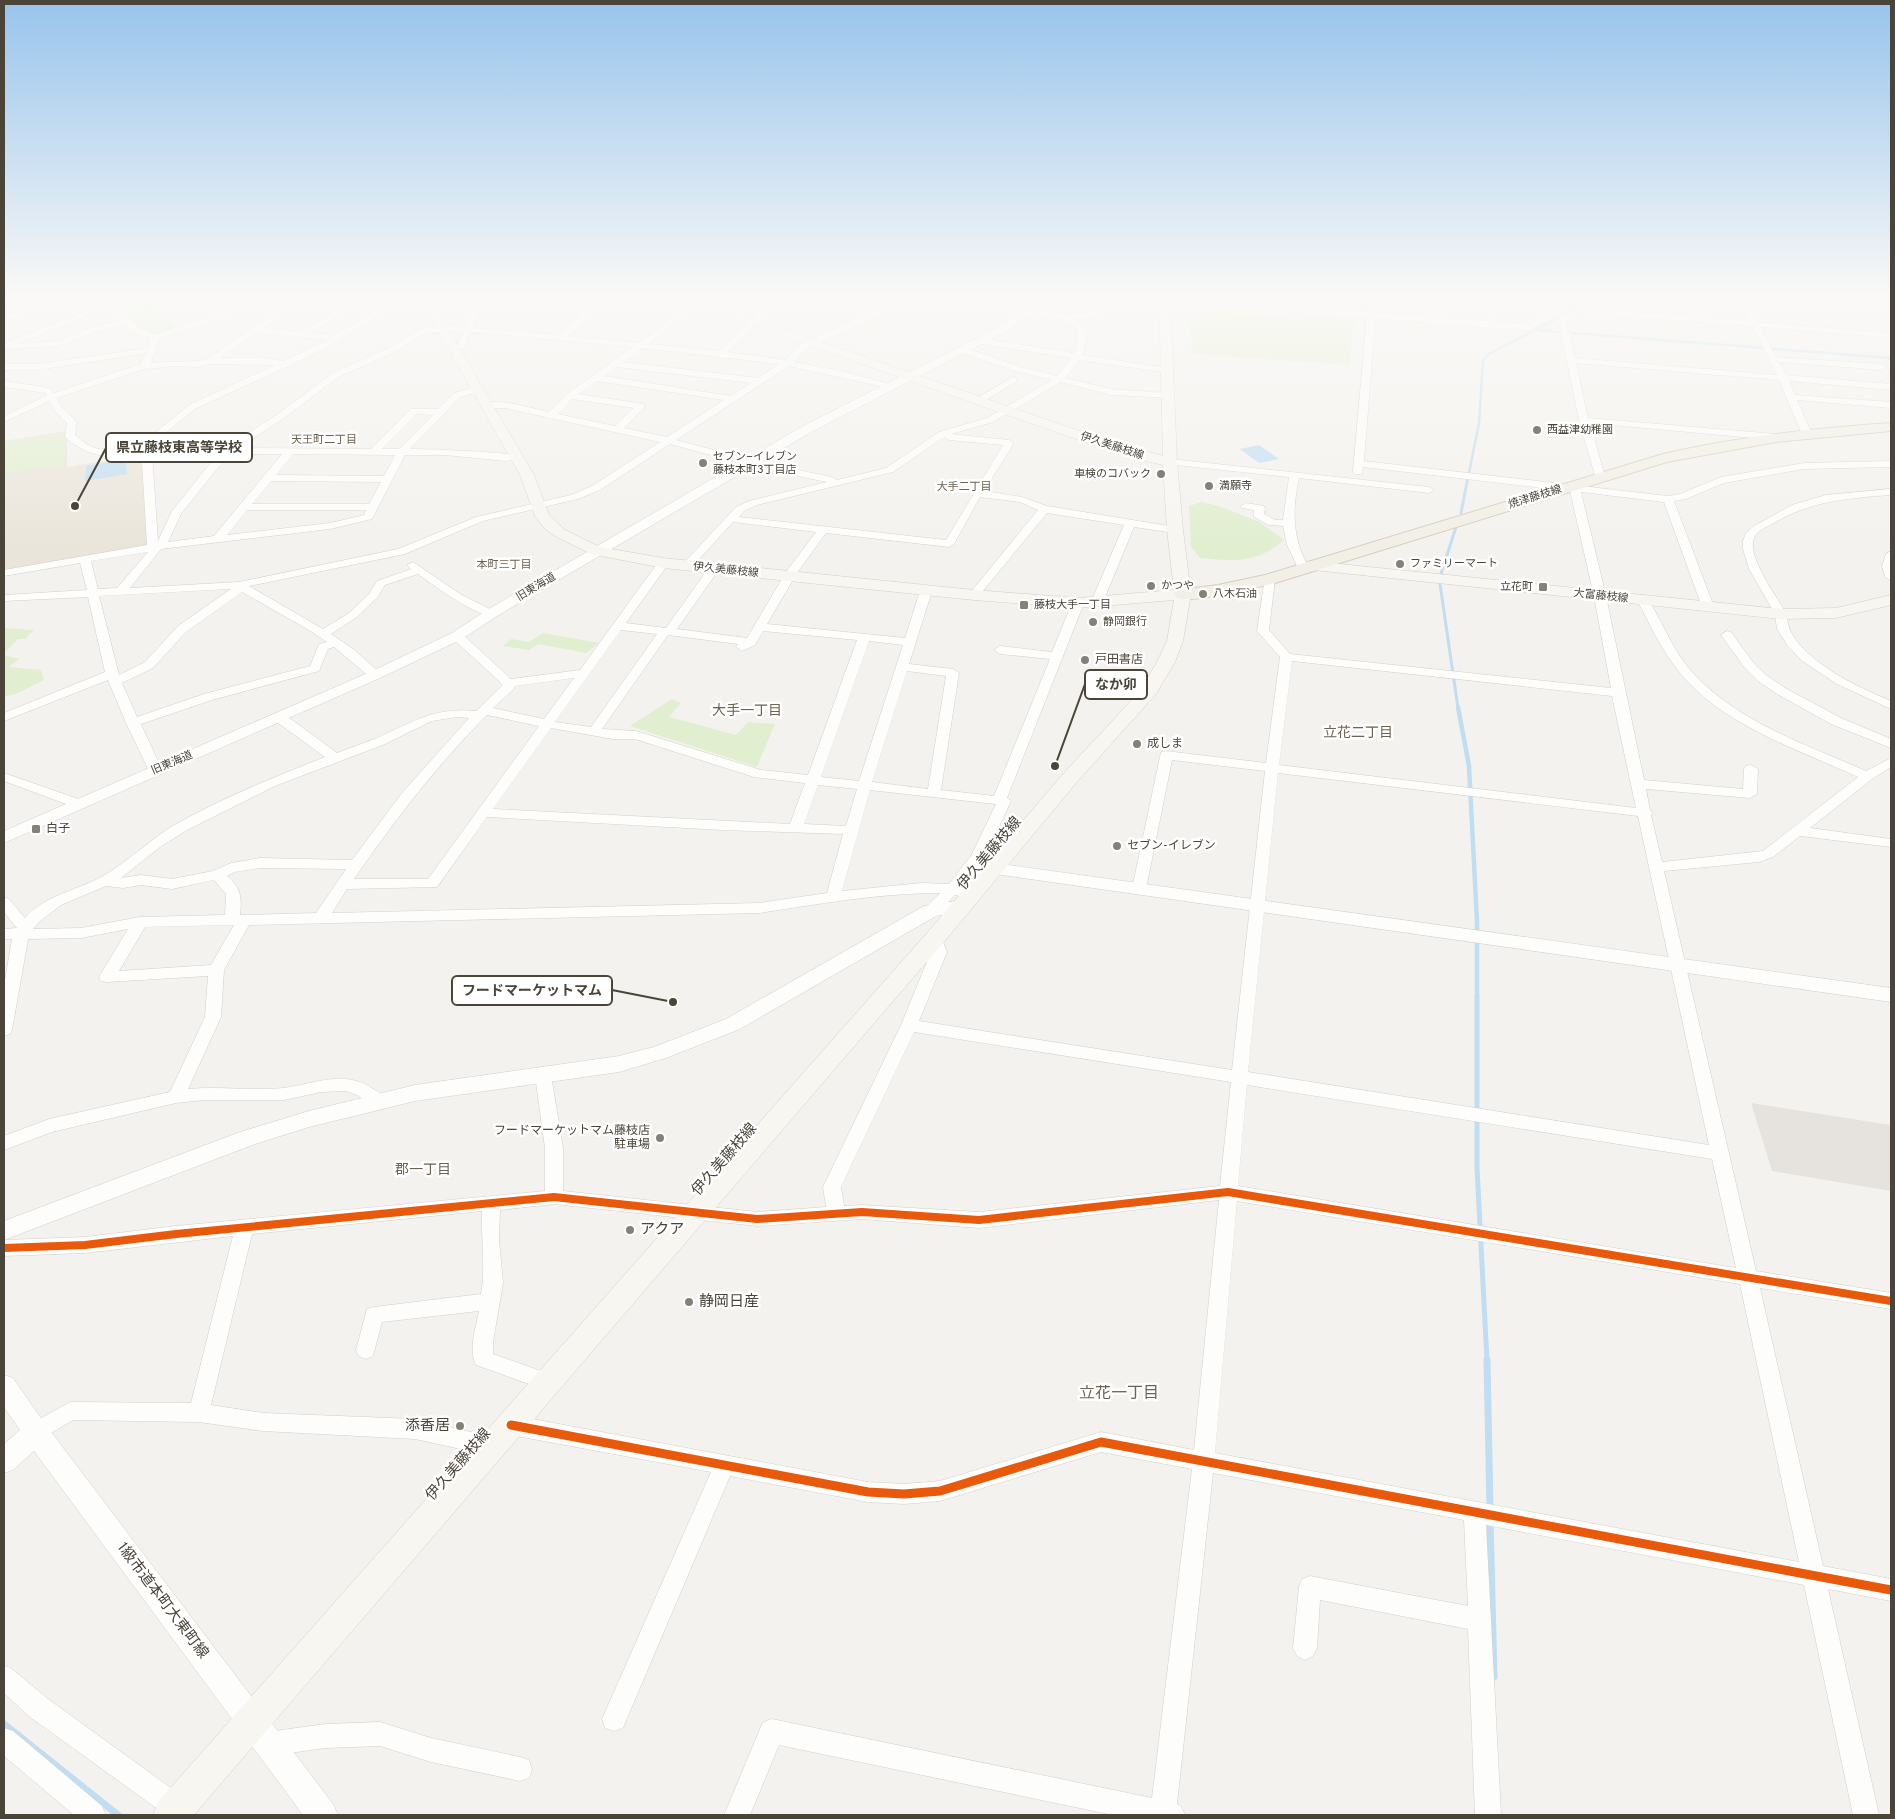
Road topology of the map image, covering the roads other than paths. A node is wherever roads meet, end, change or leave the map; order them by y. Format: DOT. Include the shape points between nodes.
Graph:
graph roads {
  1 [pos="101,380"];
  2 [pos="251,380"];
  3 [pos="330,380"];
  4 [pos="473,380"];
  5 [pos="594,380"];
  6 [pos="609,380"];
  7 [pos="751,380"];
  8 [pos="867,380"];
  9 [pos="904,380"];
  10 [pos="923,380"];
  11 [pos="1014,380"];
  12 [pos="1058,380"];
  13 [pos="1168,380"];
  14 [pos="1367,380"];
  15 [pos="1575,380"];
  16 [pos="1783,380"];
  17 [pos="1805,380"];
  18 [pos="760,381"];
  19 [pos="4,384"];
  20 [pos="890,387"];
  21 [pos="1891,387"];
  22 [pos="478,389"];
  23 [pos="53,396"];
  24 [pos="570,396"];
  25 [pos="1169,396"];
  26 [pos="1791,397"];
  27 [pos="733,399"];
  28 [pos="979,400"];
  29 [pos="487,405"];
  30 [pos="1891,405"];
  31 [pos="1008,410"];
  32 [pos="440,412"];
  33 [pos="551,416"];
  34 [pos="4,419"];
  35 [pos="1584,420"];
  36 [pos="1891,427"];
  37 [pos="617,430"];
  38 [pos="1808,434"];
  39 [pos="938,436"];
  40 [pos="1776,437"];
  41 [pos="670,441"];
  42 [pos="111,443"];
  43 [pos="132,447"];
  44 [pos="148,449"];
  45 [pos="230,450"];
  46 [pos="290,451"];
  47 [pos="373,452"];
  48 [pos="401,452"];
  49 [pos="517,457"];
  50 [pos="749,462"];
  51 [pos="1170,462"];
  52 [pos="1360,464"];
  53 [pos="1891,464"];
  54 [pos="1295,475"];
  55 [pos="1600,477"];
  56 [pos="268,478"];
  57 [pos="387,479"];
  58 [pos="1356,481"];
  59 [pos="837,482"];
  60 [pos="1573,488"];
  61 [pos="1429,490"];
  62 [pos="1891,492"];
  63 [pos="977,494"];
  64 [pos="1668,499"];
  65 [pos="538,506"];
  66 [pos="1246,506"];
  67 [pos="245,507"];
  68 [pos="373,507"];
  69 [pos="1044,509"];
  70 [pos="731,519"];
  71 [pos="1288,523"];
  72 [pos="1130,524"];
  73 [pos="824,529"];
  74 [pos="1175,530"];
  75 [pos="218,539"];
  76 [pos="158,546"];
  77 [pos="401,552"];
  78 [pos="596,552"];
  79 [pos="1891,554"];
  80 [pos="85,558"];
  81 [pos="663,564"];
  82 [pos="687,566"];
  83 [pos="1307,567"];
  84 [pos="714,568"];
  85 [pos="419,570"];
  86 [pos="4,573"];
  87 [pos="791,576"];
  88 [pos="1891,577"];
  89 [pos="1269,579"];
  90 [pos="244,586"];
  91 [pos="121,591"];
  92 [pos="926,591"];
  93 [pos="94,594"];
  94 [pos="1183,594"];
  95 [pos="974,595"];
  96 [pos="1600,596"];
  97 [pos="4,598"];
  98 [pos="1643,600"];
  99 [pos="1891,600"];
  100 [pos="1097,602"];
  101 [pos="1078,603"];
  102 [pos="1708,606"];
  103 [pos="492,613"];
  104 [pos="1781,614"];
  105 [pos="619,626"];
  106 [pos="760,627"];
  107 [pos="667,632"];
  108 [pos="323,634"];
  109 [pos="1727,635"];
  110 [pos="457,636"];
  111 [pos="864,638"];
  112 [pos="335,642"];
  113 [pos="911,642"];
  114 [pos="1000,650"];
  115 [pos="1057,656"];
  116 [pos="1286,657"];
  117 [pos="903,667"];
  118 [pos="584,673"];
  119 [pos="375,675"];
  120 [pos="113,678"];
  121 [pos="507,683"];
  122 [pos="1618,693"];
  123 [pos="1891,705"];
  124 [pos="480,712"];
  125 [pos="4,717"];
  126 [pos="279,717"];
  127 [pos="132,723"];
  128 [pos="547,724"];
  129 [pos="594,732"];
  130 [pos="1891,744"];
  131 [pos="335,758"];
  132 [pos="1891,762"];
  133 [pos="1271,767"];
  134 [pos="1751,769"];
  135 [pos="154,770"];
  136 [pos="1866,776"];
  137 [pos="4,777"];
  138 [pos="813,780"];
  139 [pos="1639,784"];
  140 [pos="866,786"];
  141 [pos="934,793"];
  142 [pos="999,800"];
  143 [pos="79,804"];
  144 [pos="483,813"];
  145 [pos="1646,813"];
  146 [pos="796,828"];
  147 [pos="850,830"];
  148 [pos="1798,831"];
  149 [pos="4,838"];
  150 [pos="1891,843"];
  151 [pos="355,865"];
  152 [pos="1656,866"];
  153 [pos="994,869"];
  154 [pos="217,875"];
  155 [pos="103,881"];
  156 [pos="343,884"];
  157 [pos="1139,889"];
  158 [pos="963,896"];
  159 [pos="832,897"];
  160 [pos="4,902"];
  161 [pos="1257,906"];
  162 [pos="321,917"];
  163 [pos="238,919"];
  164 [pos="140,922"];
  165 [pos="23,930"];
  166 [pos="4,934"];
  167 [pos="935,938"];
  168 [pos="1677,965"];
  169 [pos="216,970"];
  170 [pos="1891,995"];
  171 [pos="909,1025"];
  172 [pos="4,1030"];
  173 [pos="543,1075"];
  174 [pos="1240,1078"];
  175 [pos="176,1097"];
  176 [pos="379,1102"];
  177 [pos="4,1143"];
  178 [pos="1719,1153"];
  179 [pos="1228,1192"];
  180 [pos="554,1197"];
  181 [pos="491,1204"];
  182 [pos="696,1212"];
  183 [pos="836,1213"];
  184 [pos="244,1228"];
  185 [pos="4,1231"];
  186 [pos="4,1248"];
  187 [pos="1748,1277"];
  188 [pos="490,1301"];
  189 [pos="1891,1301"];
  190 [pos="366,1350"];
  191 [pos="548,1382"];
  192 [pos="4,1386"];
  193 [pos="199,1413"];
  194 [pos="511,1425"];
  195 [pos="36,1432"];
  196 [pos="493,1446"];
  197 [pos="4,1460"];
  198 [pos="1204,1462"];
  199 [pos="724,1466"];
  200 [pos="1475,1513"];
  201 [pos="1813,1576"];
  202 [pos="1891,1590"];
  203 [pos="1480,1620"];
  204 [pos="1305,1648"];
  205 [pos="4,1677"];
  206 [pos="614,1719"];
  207 [pos="259,1733"];
  208 [pos="4,1740"];
  209 [pos="520,1769"];
  210 [pos="174,1812"];
  211 [pos="93,1815"];
  212 [pos="322,1815"];
  213 [pos="737,1815"];
  214 [pos="1167,1815"];
  215 [pos="1488,1815"];
  216 [pos="1866,1815"];
  1 -- 23 [label="street"];
  2 -- 44 [label="street" via="192,407 153,439"];
  3 -- 45 [label="street"];
  4 -- 22 [label="main road, 伊久美藤枝線"];
  5 -- 24 [label="street"];
  6 -- 27 [label="street"];
  7 -- 18 [label="street"];
  8 -- 20 [label="street"];
  9 -- 20 [label="street, 旧東海道"];
  10 -- 28 [label="main road, 伊久美藤枝線"];
  11 -- 28 [label="street"];
  12 -- 25 [label="street" via="1126,394"];
  12 -- 31 [label="street"];
  13 -- 25 [label="main road"];
  14 -- 52 [label="street"];
  15 -- 35 [label="street"];
  16 -- 26 [label="street"];
  17 -- 21 [label="street"];
  18 -- 27 [label="street"];
  19 -- 23 [label="street" via="46,389"];
  20 -- 50 [label="street, 旧東海道"];
  22 -- 29 [label="main road, 伊久美藤枝線"];
  22 -- 32 [label="street" via="457,395"];
  23 -- 34 [label="street"];
  23 -- 43 [label="street" via="58,409 72,422 70,436 77,443 105,454 120,453"];
  24 -- 33 [label="street"];
  24 -- 37 [label="street" via="641,406"];
  25 -- 51 [label="main road"];
  26 -- 30 [label="street"];
  26 -- 38 [label="street"];
  27 -- 41 [label="street"];
  28 -- 31 [label="main road, 伊久美藤枝線"];
  29 -- 33 [label="street" via="505,405"];
  29 -- 49 [label="main road, 伊久美藤枝線"];
  31 -- 39 [label="street" via="990,420"];
  31 -- 51 [label="main road, 伊久美藤枝線" via="1138,455"];
  32 -- 47 [label="street" via="414,411"];
  32 -- 48 [label="street"];
  33 -- 37 [label="street"];
  35 -- 40 [label="street"];
  35 -- 55 [label="street"];
  36 -- 38 [label="main road, 焼津藤枝線"];
  37 -- 41 [label="street"];
  38 -- 40 [label="main road, 焼津藤枝線"];
  39 -- 59 [label="street" via="888,470"];
  39 -- 63 [label="street" via="1009,443"];
  40 -- 55 [label="main road, 焼津藤枝線" via="1699,449"];
  41 -- 50 [label="street"];
  41 -- 65 [label="street" via="596,488"];
  42 -- 43 [label="street"];
  43 -- 44 [label="street"];
  44 -- 45 [label="street"];
  44 -- 76 [label="street"];
  45 -- 46 [label="street"];
  45 -- 76 [label="street" via="176,513"];
  46 -- 47 [label="street"];
  46 -- 56 [label="street"];
  47 -- 48 [label="street"];
  48 -- 49 [label="street"];
  48 -- 57 [label="street"];
  49 -- 65 [label="main road, 伊久美藤枝線" via="528,476"];
  50 -- 59 [label="street"];
  50 -- 78 [label="street, 旧東海道"];
  51 -- 54 [label="street"];
  51 -- 74 [label="main road, 伊久美藤枝線"];
  52 -- 58 [label="street"];
  52 -- 60 [label="street"];
  53 -- 64 [label="street" via="1804,466 1721,480 1682,497"];
  54 -- 58 [label="street"];
  54 -- 71 [label="street"];
  55 -- 60 [label="main road, 焼津藤枝線"];
  56 -- 57 [label="street"];
  56 -- 67 [label="street"];
  57 -- 68 [label="street"];
  58 -- 61 [label="street"];
  59 -- 70 [label="street" via="753,503 740,509"];
  60 -- 64 [label="street"];
  60 -- 83 [label="main road, 焼津藤枝線"];
  60 -- 96 [label="street"];
  62 -- 104 [label="street" via="1819,498 1793,508 1753,531 1748,540 1749,558"];
  63 -- 69 [label="street" via="1015,499"];
  63 -- 73 [label="street" via="949,544"];
  64 -- 102 [label="street"];
  65 -- 77 [label="street" via="480,519"];
  65 -- 78 [label="main road, 伊久美藤枝線" via="549,525"];
  66 -- 71 [label="street" via="1260,508 1258,515 1273,523"];
  67 -- 68 [label="street"];
  67 -- 75 [label="street"];
  68 -- 75 [label="street" via="368,516 348,523"];
  69 -- 72 [label="street"];
  69 -- 95 [label="street"];
  70 -- 73 [label="street"];
  70 -- 82 [label="street"];
  71 -- 83 [label="street" via="1288,533 1298,560"];
  72 -- 74 [label="street"];
  72 -- 100 [label="street"];
  73 -- 87 [label="street"];
  74 -- 94 [label="main road, 伊久美藤枝線"];
  75 -- 76 [label="street"];
  76 -- 80 [label="street"];
  76 -- 91 [label="street"];
  77 -- 85 [label="street"];
  77 -- 90 [label="street"];
  78 -- 81 [label="main road, 伊久美藤枝線"];
  78 -- 103 [label="street, 旧東海道"];
  79 -- 88 [label="street" via="1888,571"];
  80 -- 86 [label="street"];
  80 -- 93 [label="street"];
  81 -- 82 [label="main road, 伊久美藤枝線"];
  81 -- 105 [label="street"];
  82 -- 84 [label="main road, 伊久美藤枝線"];
  83 -- 89 [label="main road, 焼津藤枝線"];
  83 -- 96 [label="main road, 大富藤枝線"];
  84 -- 87 [label="main road, 伊久美藤枝線"];
  84 -- 107 [label="street"];
  85 -- 103 [label="street" via="456,596"];
  85 -- 108 [label="street" via="381,584 353,616"];
  87 -- 92 [label="main road, 伊久美藤枝線"];
  87 -- 106 [label="street"];
  89 -- 94 [label="main road, 焼津藤枝線"];
  89 -- 116 [label="street" via="1263,631"];
  90 -- 91 [label="street"];
  90 -- 108 [label="street"];
  90 -- 120 [label="street" via="182,629 149,665"];
  91 -- 93 [label="street"];
  92 -- 95 [label="main road, 伊久美藤枝線"];
  92 -- 113 [label="street"];
  93 -- 97 [label="street"];
  93 -- 120 [label="street"];
  94 -- 100 [label="main road, 伊久美藤枝線"];
  94 -- 153 [label="main road, 伊久美藤枝線" via="1175,641 1147,694 1070,778"];
  95 -- 101 [label="main road, 伊久美藤枝線"];
  96 -- 98 [label="main road, 大富藤枝線"];
  96 -- 122 [label="street"];
  98 -- 102 [label="main road, 大富藤枝線"];
  98 -- 136 [label="street" via="1674,656 1711,697 1762,728"];
  99 -- 104 [label="main road, 大富藤枝線" via="1836,613"];
  100 -- 101 [label="main road, 伊久美藤枝線"];
  101 -- 115 [label="street"];
  102 -- 104 [label="main road, 大富藤枝線"];
  103 -- 110 [label="street, 旧東海道"];
  104 -- 123 [label="street" via="1780,622 1793,647 1848,685"];
  105 -- 107 [label="street"];
  105 -- 118 [label="street"];
  106 -- 107 [label="street" via="747,644"];
  106 -- 111 [label="street"];
  107 -- 129 [label="street"];
  108 -- 112 [label="street"];
  109 -- 130 [label="street" via="1748,664 1781,691 1836,721"];
  110 -- 119 [label="street, 旧東海道"];
  110 -- 121 [label="street"];
  111 -- 113 [label="street"];
  111 -- 138 [label="street"];
  112 -- 119 [label="street"];
  112 -- 127 [label="street" via="323,647 315,668 208,697"];
  113 -- 117 [label="street"];
  114 -- 115 [label="street"];
  115 -- 142 [label="street"];
  116 -- 122 [label="street"];
  116 -- 133 [label="street"];
  117 -- 140 [label="street"];
  117 -- 141 [label="street" via="953,673"];
  118 -- 121 [label="street"];
  118 -- 128 [label="street"];
  119 -- 126 [label="street, 旧東海道"];
  120 -- 125 [label="street"];
  120 -- 127 [label="street"];
  121 -- 124 [label="street" via="509,687"];
  122 -- 139 [label="street"];
  124 -- 128 [label="street"];
  124 -- 131 [label="street" via="429,718 398,734"];
  124 -- 151 [label="street" via="447,746"];
  126 -- 131 [label="street"];
  126 -- 135 [label="street, 旧東海道"];
  127 -- 135 [label="street"];
  128 -- 129 [label="street"];
  128 -- 144 [label="street"];
  129 -- 138 [label="street" via="636,735 759,774"];
  131 -- 155 [label="street" via="270,783 182,827 114,877"];
  132 -- 136 [label="street"];
  133 -- 145 [label="street"];
  133 -- 157 [label="street" via="1166,755"];
  133 -- 161 [label="street"];
  134 -- 139 [label="street" via="1750,794"];
  135 -- 143 [label="street, 旧東海道"];
  136 -- 148 [label="street"];
  137 -- 143 [label="street"];
  138 -- 140 [label="street"];
  138 -- 146 [label="street"];
  139 -- 145 [label="street"];
  140 -- 141 [label="street"];
  140 -- 147 [label="street"];
  141 -- 142 [label="street"];
  142 -- 158 [label="street" via="1004,801"];
  143 -- 149 [label="street, 旧東海道"];
  144 -- 146 [label="street"];
  144 -- 156 [label="street" via="432,884"];
  145 -- 152 [label="street"];
  146 -- 147 [label="street"];
  147 -- 159 [label="street"];
  148 -- 150 [label="street"];
  148 -- 152 [label="street" via="1759,858"];
  151 -- 154 [label="street" via="260,863 231,868"];
  151 -- 156 [label="street"];
  152 -- 168 [label="street"];
  153 -- 157 [label="street"];
  153 -- 158 [label="main road, 伊久美藤枝線"];
  154 -- 155 [label="street" via="172,884 141,880"];
  154 -- 163 [label="street" via="231,886"];
  155 -- 165 [label="street" via="56,902"];
  156 -- 162 [label="street"];
  157 -- 161 [label="street"];
  158 -- 159 [label="street" via="944,888 921,888"];
  158 -- 167 [label="main road, 伊久美藤枝線"];
  158 -- 173 [label="street" via="931,910 733,1024 696,1040 619,1064"];
  159 -- 162 [label="street" via="759,908"];
  160 -- 165 [label="street"];
  161 -- 168 [label="street"];
  161 -- 174 [label="street"];
  162 -- 163 [label="street"];
  163 -- 164 [label="street"];
  163 -- 169 [label="street"];
  164 -- 165 [label="street" via="81,933"];
  164 -- 169 [label="street" via="107,977"];
  165 -- 166 [label="street"];
  165 -- 172 [label="street"];
  167 -- 171 [label="street" via="939,952"];
  167 -- 182 [label="main road, 伊久美藤枝線"];
  168 -- 170 [label="street"];
  168 -- 178 [label="street"];
  169 -- 175 [label="street" via="213,1017"];
  171 -- 174 [label="street"];
  171 -- 183 [label="street" via="832,1187"];
  173 -- 176 [label="street" via="466,1085"];
  173 -- 180 [label="street" via="554,1148"];
  174 -- 178 [label="street"];
  174 -- 179 [label="street"];
  175 -- 176 [label="street" via="284,1094 346,1085 363,1090"];
  175 -- 177 [label="street" via="49,1126"];
  176 -- 185 [label="street" via="248,1138"];
  178 -- 187 [label="street"];
  179 -- 183 [label="street" via="979,1220"];
  179 -- 187 [label="street"];
  179 -- 198 [label="street"];
  180 -- 181 [label="street"];
  180 -- 182 [label="street"];
  181 -- 184 [label="street"];
  181 -- 188 [label="street" via="493,1283"];
  182 -- 183 [label="street" via="757,1219"];
  182 -- 191 [label="main road, 伊久美藤枝線"];
  184 -- 186 [label="street" via="84,1245"];
  184 -- 193 [label="street"];
  187 -- 189 [label="street"];
  187 -- 201 [label="street"];
  188 -- 190 [label="street" via="374,1316"];
  188 -- 191 [label="street" via="483,1359"];
  191 -- 194 [label="main road, 伊久美藤枝線"];
  192 -- 195 [label="street, 1級市道本町大東町線"];
  193 -- 195 [label="street" via="70,1411"];
  193 -- 196 [label="street" via="264,1422 415,1429"];
  194 -- 196 [label="main road, 伊久美藤枝線"];
  194 -- 199 [label="street"];
  195 -- 197 [label="street"];
  195 -- 207 [label="street, 1級市道本町大東町線"];
  196 -- 207 [label="main road, 伊久美藤枝線"];
  198 -- 199 [label="street" via="1101,1442 940,1491 904,1494 868,1492"];
  198 -- 200 [label="street"];
  198 -- 214 [label="street"];
  199 -- 206 [label="street"];
  200 -- 201 [label="street"];
  200 -- 203 [label="street"];
  201 -- 202 [label="street"];
  201 -- 216 [label="street"];
  203 -- 204 [label="street" via="1310,1587"];
  203 -- 215 [label="street"];
  205 -- 210 [label="street" via="39,1708"];
  207 -- 209 [label="street" via="380,1734 431,1750"];
  207 -- 210 [label="main road, 伊久美藤枝線"];
  207 -- 212 [label="street, 1級市道本町大東町線"];
  208 -- 211 [label="street"];
  213 -- 214 [label="street" via="772,1731"];
}
